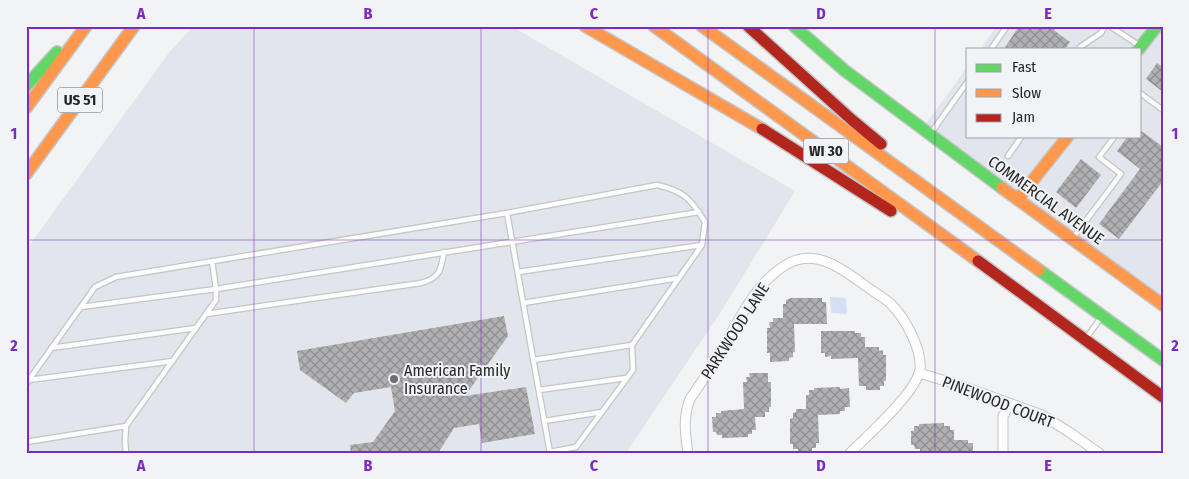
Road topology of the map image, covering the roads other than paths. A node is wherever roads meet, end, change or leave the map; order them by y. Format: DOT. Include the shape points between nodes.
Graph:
graph roads {
  1 [pos="79,26"];
  2 [pos="86,26"];
  3 [pos="134,26"];
  4 [pos="585,26"];
  5 [pos="654,26"];
  6 [pos="702,26"];
  7 [pos="748,26"];
  8 [pos="794,26"];
  9 [pos="1007,26"];
  10 [pos="1106,26"];
  11 [pos="1110,26"];
  12 [pos="1155,27"];
  13 [pos="1080,47"];
  14 [pos="992,48"];
  15 [pos="1140,48"];
  16 [pos="966,84"];
  17 [pos="26,86"];
  18 [pos="1142,95"];
  19 [pos="26,108"];
  20 [pos="1163,110"];
  21 [pos="930,135"];
  22 [pos="1021,138"];
  23 [pos="1066,138"];
  24 [pos="1114,138"];
  25 [pos="1008,156"];
  26 [pos="26,174"];
  27 [pos="1018,199"];
  28 [pos="699,212"];
  29 [pos="508,213"];
  30 [pos="1072,239"];
  31 [pos="512,241"];
  32 [pos="702,245"];
  33 [pos="444,252"];
  34 [pos="212,261"];
  35 [pos="518,272"];
  36 [pos="1045,274"];
  37 [pos="998,276"];
  38 [pos="679,278"];
  39 [pos="216,289"];
  40 [pos="523,303"];
  41 [pos="1163,305"];
  42 [pos="80,307"];
  43 [pos="206,314"];
  44 [pos="1102,316"];
  45 [pos="196,328"];
  46 [pos="1085,340"];
  47 [pos="632,345"];
  48 [pos="51,348"];
  49 [pos="533,360"];
  50 [pos="1163,360"];
  51 [pos="173,361"];
  52 [pos="919,374"];
  53 [pos="627,378"];
  54 [pos="28,382"];
  55 [pos="538,390"];
  56 [pos="1163,397"];
  57 [pos="1010,404"];
  58 [pos="602,412"];
  59 [pos="544,421"];
  60 [pos="126,426"];
  61 [pos="26,442"];
  62 [pos="126,453"];
  63 [pos="550,453"];
  64 [pos="688,453"];
  65 [pos="850,453"];
  66 [pos="1003,453"];
  67 [pos="1099,453"];
  1 -- 17 [label="main road"];
  2 -- 19 [label="main road, US 51"];
  3 -- 26 [label="main road, US 51"];
  4 -- 37 [label="main road" via="788,144 940,243"];
  5 -- 37 [label="main road, WI 30"];
  6 -- 36 [label="main road, WI 30"];
  7 -- 36 [label="main road" via="852,120"];
  8 -- 21 [label="main road, COMMERCIAL AVENUE" via="844,70"];
  9 -- 14 [label="lane"];
  10 -- 13 [label="lane" via="1101,34"];
  11 -- 15 [label="lane"];
  12 -- 15 [label="main road"];
  16 -- 21 [label="lane"];
  18 -- 20 [label="lane"];
  21 -- 27 [label="main road, COMMERCIAL AVENUE"];
  22 -- 25 [label="lane"];
  23 -- 27 [label="main road"];
  24 -- 30 [label="lane" via="1100,157 1121,174"];
  27 -- 30 [label="main road, COMMERCIAL AVENUE"];
  28 -- 29 [label="lane" via="675,189 657,185"];
  28 -- 31 [label="lane"];
  28 -- 32 [label="lane" via="705,222"];
  29 -- 31 [label="lane"];
  29 -- 34 [label="lane"];
  30 -- 41 [label="main road, COMMERCIAL AVENUE"];
  31 -- 33 [label="lane"];
  31 -- 35 [label="lane"];
  32 -- 35 [label="lane"];
  32 -- 38 [label="lane"];
  33 -- 39 [label="lane"];
  33 -- 43 [label="lane" via="439,273 432,280 421,283"];
  34 -- 39 [label="lane"];
  34 -- 42 [label="lane" via="116,277 94,287"];
  35 -- 40 [label="lane"];
  36 -- 44 [label="main road, WI 30"];
  37 -- 46 [label="main road, WI 30"];
  38 -- 40 [label="lane"];
  38 -- 47 [label="lane"];
  39 -- 42 [label="lane"];
  39 -- 43 [label="lane" via="216,300"];
  40 -- 49 [label="lane"];
  42 -- 48 [label="lane"];
  43 -- 45 [label="lane"];
  44 -- 46 [label="lane"];
  44 -- 50 [label="main road, WI 30"];
  45 -- 48 [label="lane"];
  45 -- 51 [label="lane"];
  46 -- 56 [label="main road, WI 30"];
  47 -- 49 [label="lane"];
  47 -- 53 [label="lane" via="633,370"];
  48 -- 54 [label="lane"];
  49 -- 55 [label="lane"];
  51 -- 54 [label="lane"];
  51 -- 60 [label="lane"];
  52 -- 57 [label="street, PINEWOOD COURT"];
  52 -- 64 [label="street, PARKWOOD LANE" via="917,349 908,329 890,304 831,263 796,260 785,265 758,290 690,399 684,422"];
  52 -- 65 [label="street" via="902,400"];
  53 -- 55 [label="lane"];
  53 -- 58 [label="lane"];
  55 -- 59 [label="lane"];
  57 -- 66 [label="street" via="1003,416"];
  57 -- 67 [label="street, PINEWOOD COURT" via="1048,418"];
  58 -- 59 [label="lane"];
  58 -- 63 [label="lane" via="576,447"];
  59 -- 63 [label="lane"];
  60 -- 61 [label="lane"];
  60 -- 62 [label="lane"];
}
